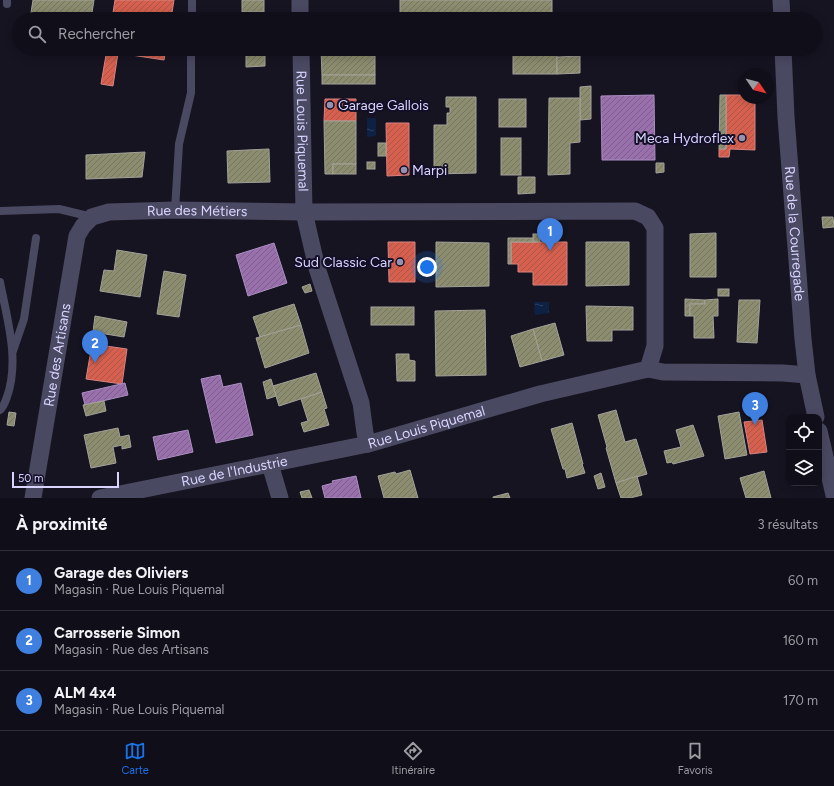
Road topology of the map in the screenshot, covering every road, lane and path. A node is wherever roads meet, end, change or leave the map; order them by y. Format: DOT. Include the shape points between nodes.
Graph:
graph roads {
  1 [pos="192,0"];
  2 [pos="300,0"];
  3 [pos="781,0"];
  4 [pos="192,12"];
  5 [pos="300,12"];
  6 [pos="782,12"];
  7 [pos="191,56"];
  8 [pos="301,56"];
  9 [pos="783,56"];
  10 [pos="175,210"];
  11 [pos="0,212"];
  12 [pos="304,212"];
  13 [pos="92,217"];
  14 [pos="36,238"];
  15 [pos="0,282"];
  16 [pos="13,352"];
  17 [pos="648,369"];
  18 [pos="807,375"];
  19 [pos="0,410"];
  20 [pos="815,414"];
  21 [pos="368,444"];
  22 [pos="822,444"];
  23 [pos="270,464"];
  24 [pos="834,495"];
  25 [pos="33,498"];
  26 [pos="100,498"];
  27 [pos="280,498"];
  1 -- 4 [label="lane"];
  2 -- 5 [label="street"];
  3 -- 6 [label="street"];
  7 -- 10 [label="lane" via="191,93 180,144"];
  8 -- 12 [label="street, Rue Louis Piquemal"];
  9 -- 18 [label="street, Rue de la Courregade"];
  10 -- 12 [label="street, Rue des Métiers"];
  10 -- 13 [label="street, Rue des Métiers" via="108,212"];
  11 -- 13 [label="lane" via="59,209"];
  12 -- 17 [label="street, Rue Louis Piquemal" via="635,211 648,217 654,228 655,346"];
  12 -- 21 [label="street, Rue Louis Piquemal" via="317,268 361,403"];
  13 -- 25 [label="street, Rue des Artisans" via="77,236"];
  14 -- 16 [label="lane" via="24,319"];
  15 -- 16 [label="lane"];
  16 -- 19 [label="lane" via="11,387"];
  17 -- 18 [label="street, Rue Louis Piquemal" via="663,372"];
  17 -- 21 [label="street, Rue Louis Piquemal" via="540,394"];
  18 -- 20 [label="street, Rue de la Courregade"];
  21 -- 23 [label="street, Rue de l'Industrie"];
  22 -- 24 [label="street"];
  23 -- 26 [label="street, Rue de l'Industrie"];
  23 -- 27 [label="street"];
}
